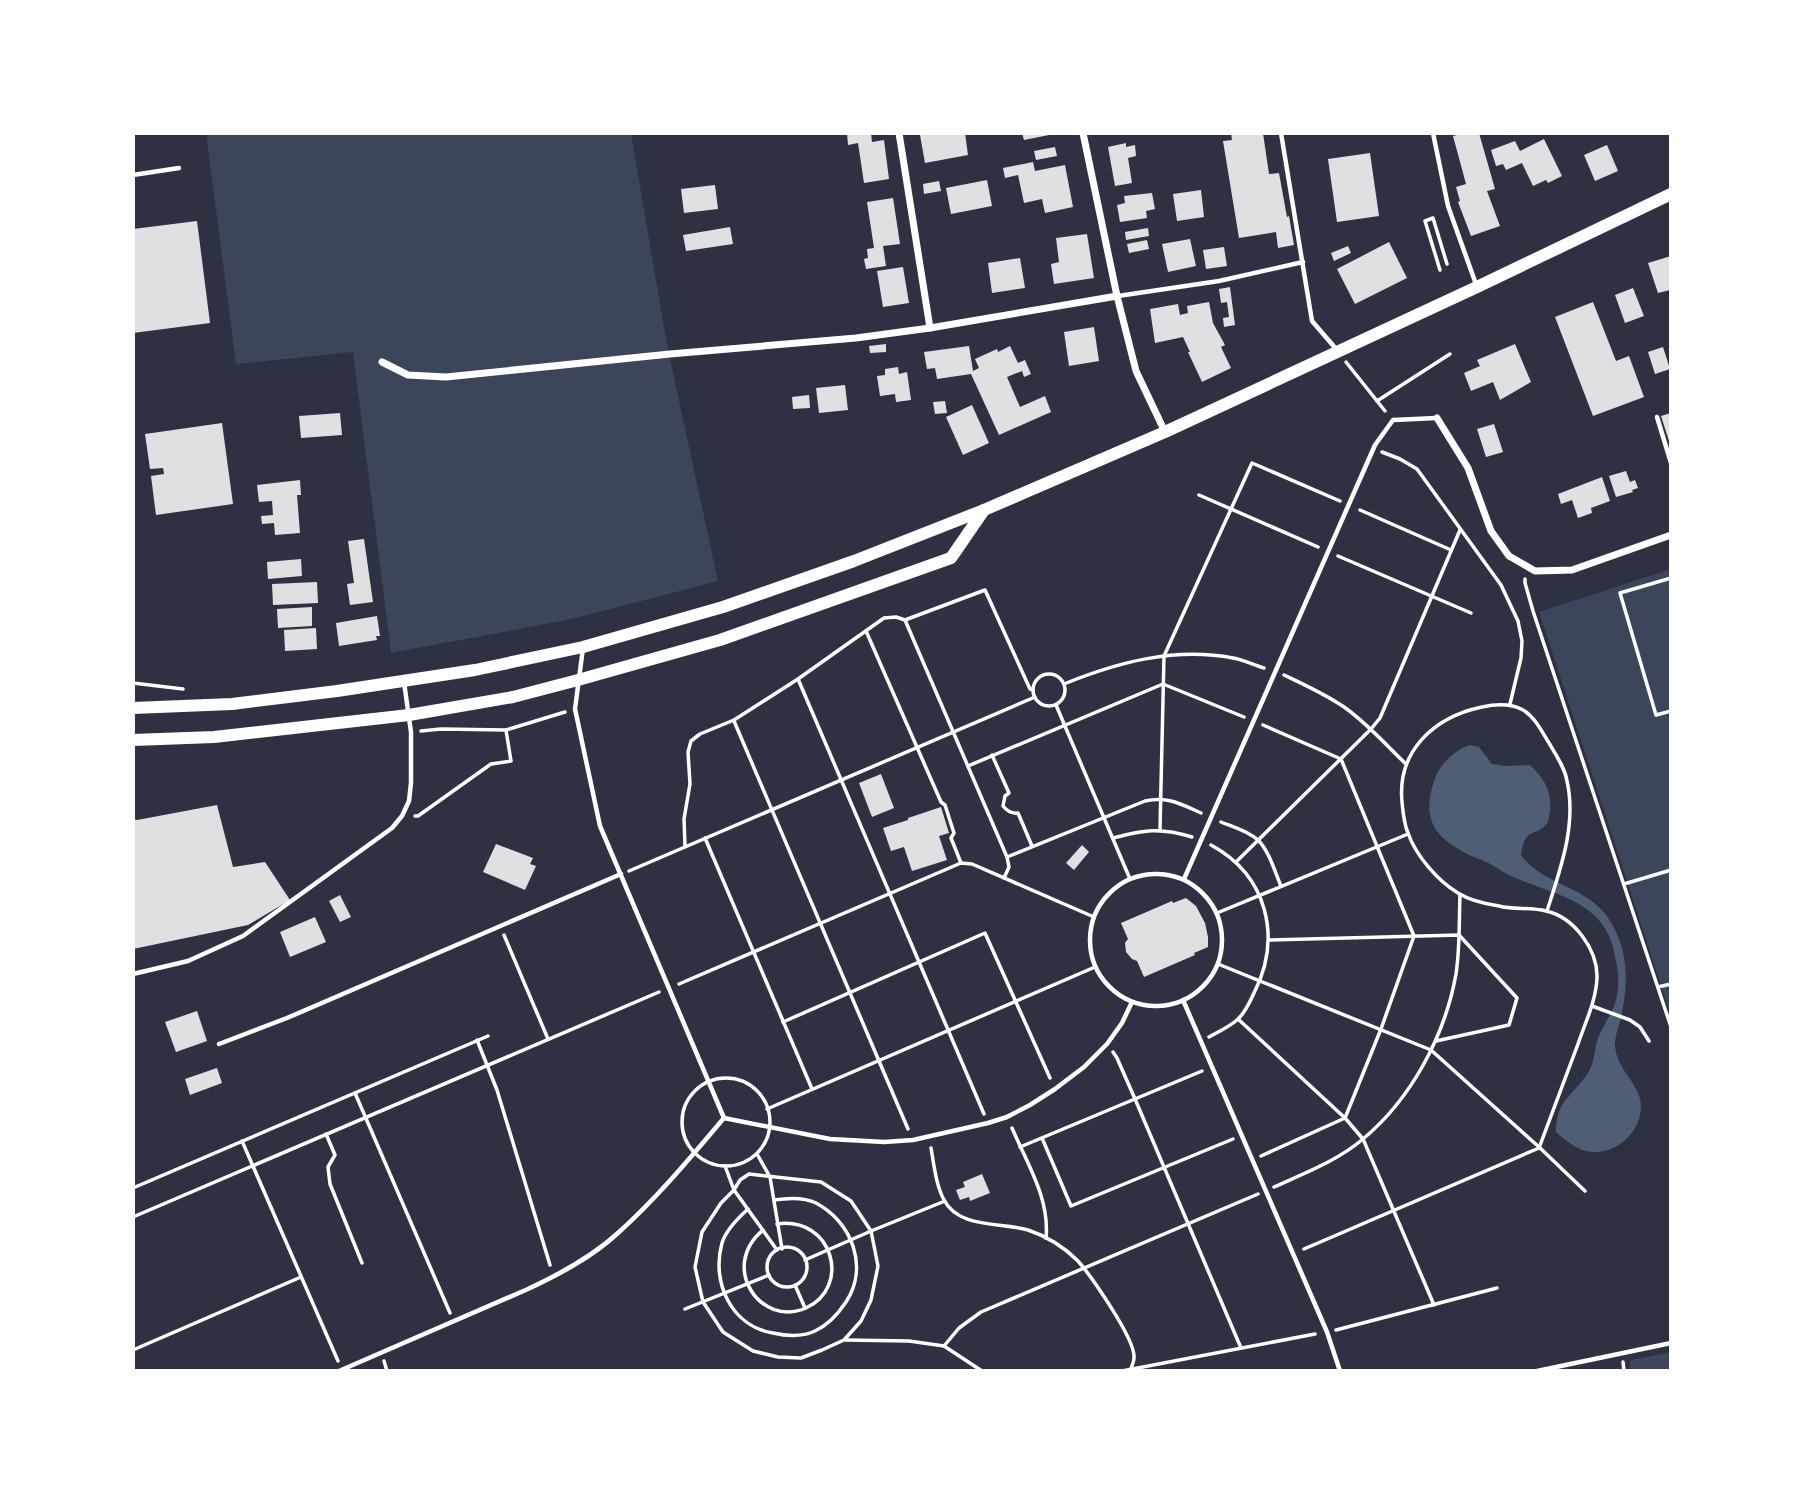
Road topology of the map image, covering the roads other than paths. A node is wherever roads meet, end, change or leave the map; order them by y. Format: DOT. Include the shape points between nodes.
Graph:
graph roads {
  1 [pos="899,133"];
  2 [pos="1083,133"];
  3 [pos="1281,133"];
  4 [pos="1433,133"];
  5 [pos="179,168"];
  6 [pos="133,175"];
  7 [pos="1671,194"];
  8 [pos="1303,262"];
  9 [pos="1477,287"];
  10 [pos="1117,296"];
  11 [pos="930,328"];
  12 [pos="1338,351"];
  13 [pos="382,362"];
  14 [pos="1657,417"];
  15 [pos="1437,418"];
  16 [pos="1165,432"];
  17 [pos="1671,463"];
  18 [pos="984,510"];
  19 [pos="1671,535"];
  20 [pos="583,647"];
  21 [pos="578,680"];
  22 [pos="404,681"];
  23 [pos="133,708"];
  24 [pos="409,715"];
  25 [pos="133,740"];
  26 [pos="621,874"];
  27 [pos="1184,879"];
  28 [pos="133,974"];
  29 [pos="1183,1000"];
  30 [pos="1132,1002"];
  31 [pos="219,1044"];
  32 [pos="724,1118"];
  33 [pos="1671,1343"];
  34 [pos="340,1370"];
  35 [pos="1340,1371"];
  36 [pos="1537,1371"];
  1 -- 11 [label="street"];
  2 -- 10 [label="street"];
  3 -- 8 [label="lane"];
  4 -- 9 [label="lane" via="1448,206"];
  5 -- 6 [label="lane"];
  7 -- 9 [label="main road"];
  8 -- 10 [label="lane" via="1219,281"];
  8 -- 12 [label="lane" via="1312,321"];
  9 -- 12 [label="main road"];
  10 -- 11 [label="street"];
  10 -- 16 [label="street" via="1136,371"];
  11 -- 13 [label="street" via="446,377 408,375"];
  12 -- 16 [label="main road"];
  14 -- 17 [label="lane"];
  15 -- 19 [label="street" via="1468,468 1491,531 1509,556 1527,567 1572,570"];
  15 -- 27 [label="lane" via="1393,420 1374,449"];
  16 -- 18 [label="main road"];
  18 -- 20 [label="main road" via="723,607"];
  18 -- 21 [label="main road" via="951,558 720,640"];
  20 -- 21 [label="lane"];
  20 -- 22 [label="main road"];
  21 -- 24 [label="main road"];
  21 -- 26 [label="lane" via="575,709 600,826"];
  22 -- 23 [label="main road" via="232,704"];
  22 -- 24 [label="lane"];
  24 -- 25 [label="main road" via="214,737"];
  24 -- 28 [label="lane" via="409,800 393,828 243,936 188,961"];
  26 -- 31 [label="lane"];
  26 -- 32 [label="lane"];
  27 -- 29 [label="lane" via="1202,892 1217,913 1222,938 1218,964 1204,986"];
  27 -- 30 [label="lane" via="1154,874 1130,878 1108,895 1094,916 1090,942 1095,967 1110,988"];
  29 -- 30 [label="lane" via="1158,1006"];
  29 -- 35 [label="lane"];
  30 -- 32 [label="lane" via="1107,1044 1084,1067 1055,1090 988,1123 928,1138 884,1142 830,1139"];
  32 -- 34 [label="lane" via="645,1207 585,1258 554,1277"];
  33 -- 36 [label="lane"];
}
